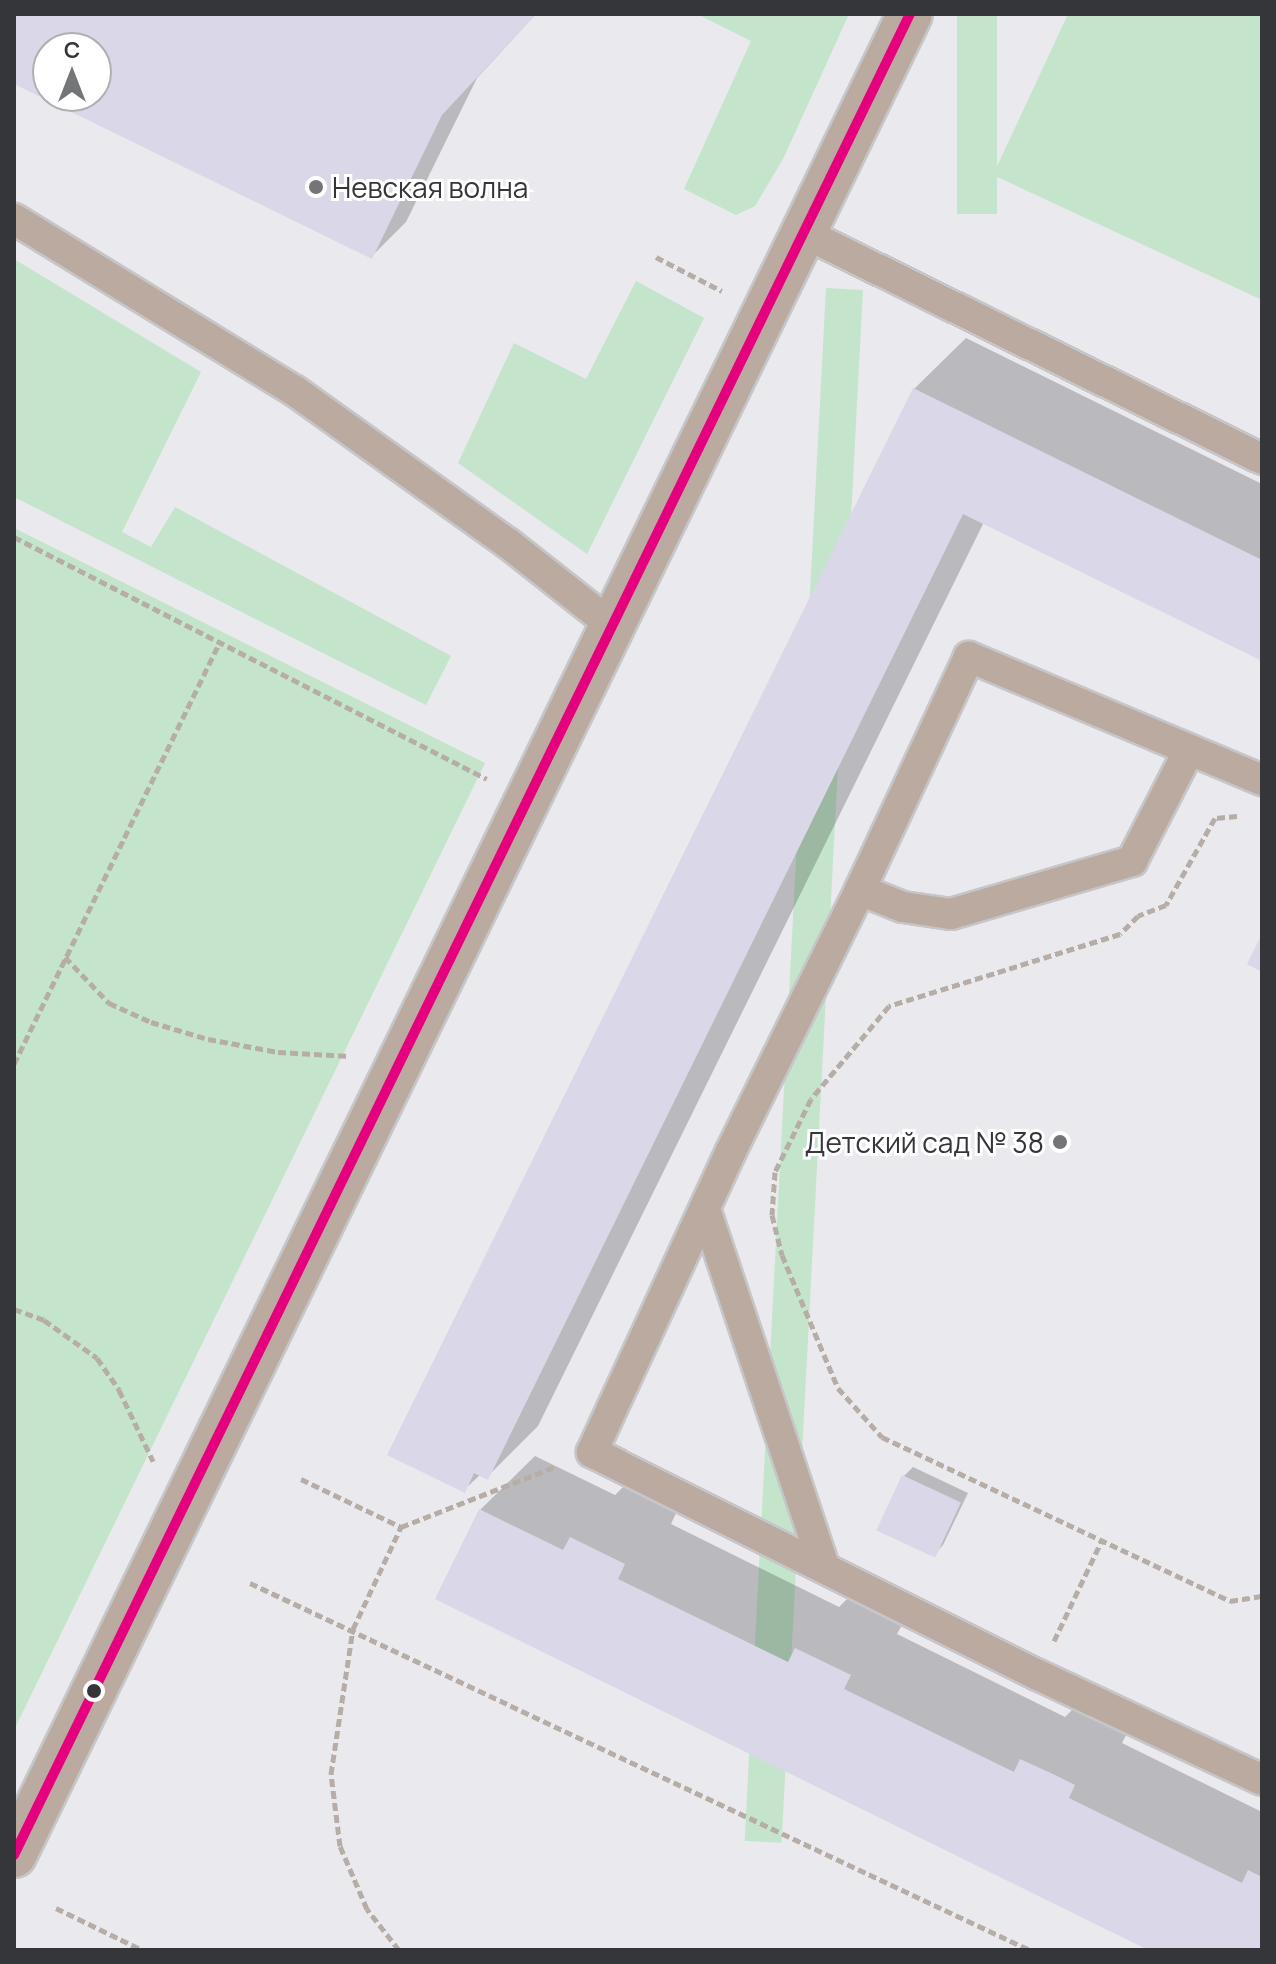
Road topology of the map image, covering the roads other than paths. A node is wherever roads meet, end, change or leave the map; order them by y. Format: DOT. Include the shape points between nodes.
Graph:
graph roads {
  1 [pos="910,14"];
  2 [pos="14,219"];
  3 [pos="804,233"];
  4 [pos="1262,459"];
  5 [pos="613,626"];
  6 [pos="1189,750"];
  7 [pos="1262,780"];
  8 [pos="860,890"];
  9 [pos="705,1209"];
  10 [pos="824,1567"];
  11 [pos="1262,1780"];
  12 [pos="14,1855"];
  1 -- 3 [label="street"];
  2 -- 5 [label="lane" via="295,391 509,544"];
  3 -- 4 [label="lane"];
  3 -- 5 [label="street"];
  5 -- 12 [label="street"];
  6 -- 7 [label="lane"];
  6 -- 8 [label="lane" via="1132,861 951,914 903,907"];
  6 -- 8 [label="lane" via="969,657"];
  8 -- 9 [label="lane"];
  9 -- 10 [label="lane"];
  9 -- 10 [label="lane" via="592,1452"];
  10 -- 11 [label="lane"];
}
